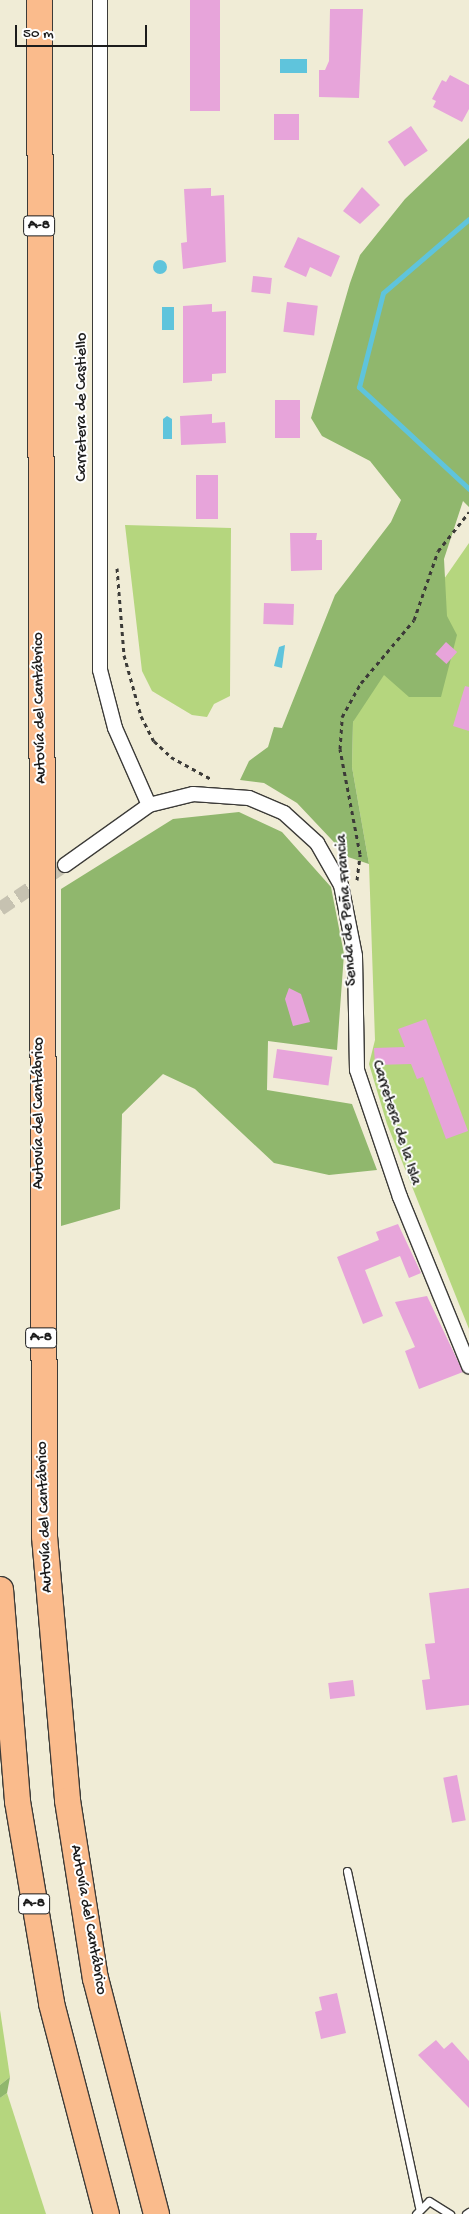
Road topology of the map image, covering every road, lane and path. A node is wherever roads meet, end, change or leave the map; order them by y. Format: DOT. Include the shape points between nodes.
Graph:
graph roads {
  1 [pos="40,0"];
  2 [pos="100,0"];
  3 [pos="469,512"];
  4 [pos="116,557"];
  5 [pos="221,781"];
  6 [pos="149,805"];
  7 [pos="65,865"];
  8 [pos="350,871"];
  9 [pos="356,879"];
  10 [pos="358,888"];
  11 [pos="469,1366"];
  12 [pos="0,1589"];
  13 [pos="347,1871"];
  14 [pos="417,2211"];
  15 [pos="106,2214"];
  16 [pos="156,2214"];
  17 [pos="450,2214"];
  1 -- 16 [label="highway, Autovía del Cantábrico / A-8" via="39,1266 44,1536 67,1800 95,1978"];
  2 -- 6 [label="street, Carretera de Castiello" via="100,670 115,728"];
  3 -- 9 [label="path, Senda de Peña Francia" via="438,551 414,620 361,683 342,718 340,749 360,854"];
  4 -- 5 [label="path" via="124,655 141,716 154,741 171,757 188,770"];
  6 -- 7 [label="street, Carretera de la Isla"];
  6 -- 11 [label="street, Carretera de la Isla" via="193,794 249,798 284,813 317,843 341,885 355,956 357,1070 400,1197"];
  8 -- 9 [label="path"];
  9 -- 10 [label="path, Senda de Peña Francia"];
  12 -- 15 [label="highway, A-8" via="17,1801 51,2003"];
  13 -- 14 [label="lane"];
  14 -- 17 [label="lane" via="429,2201 439,2203"];
}
